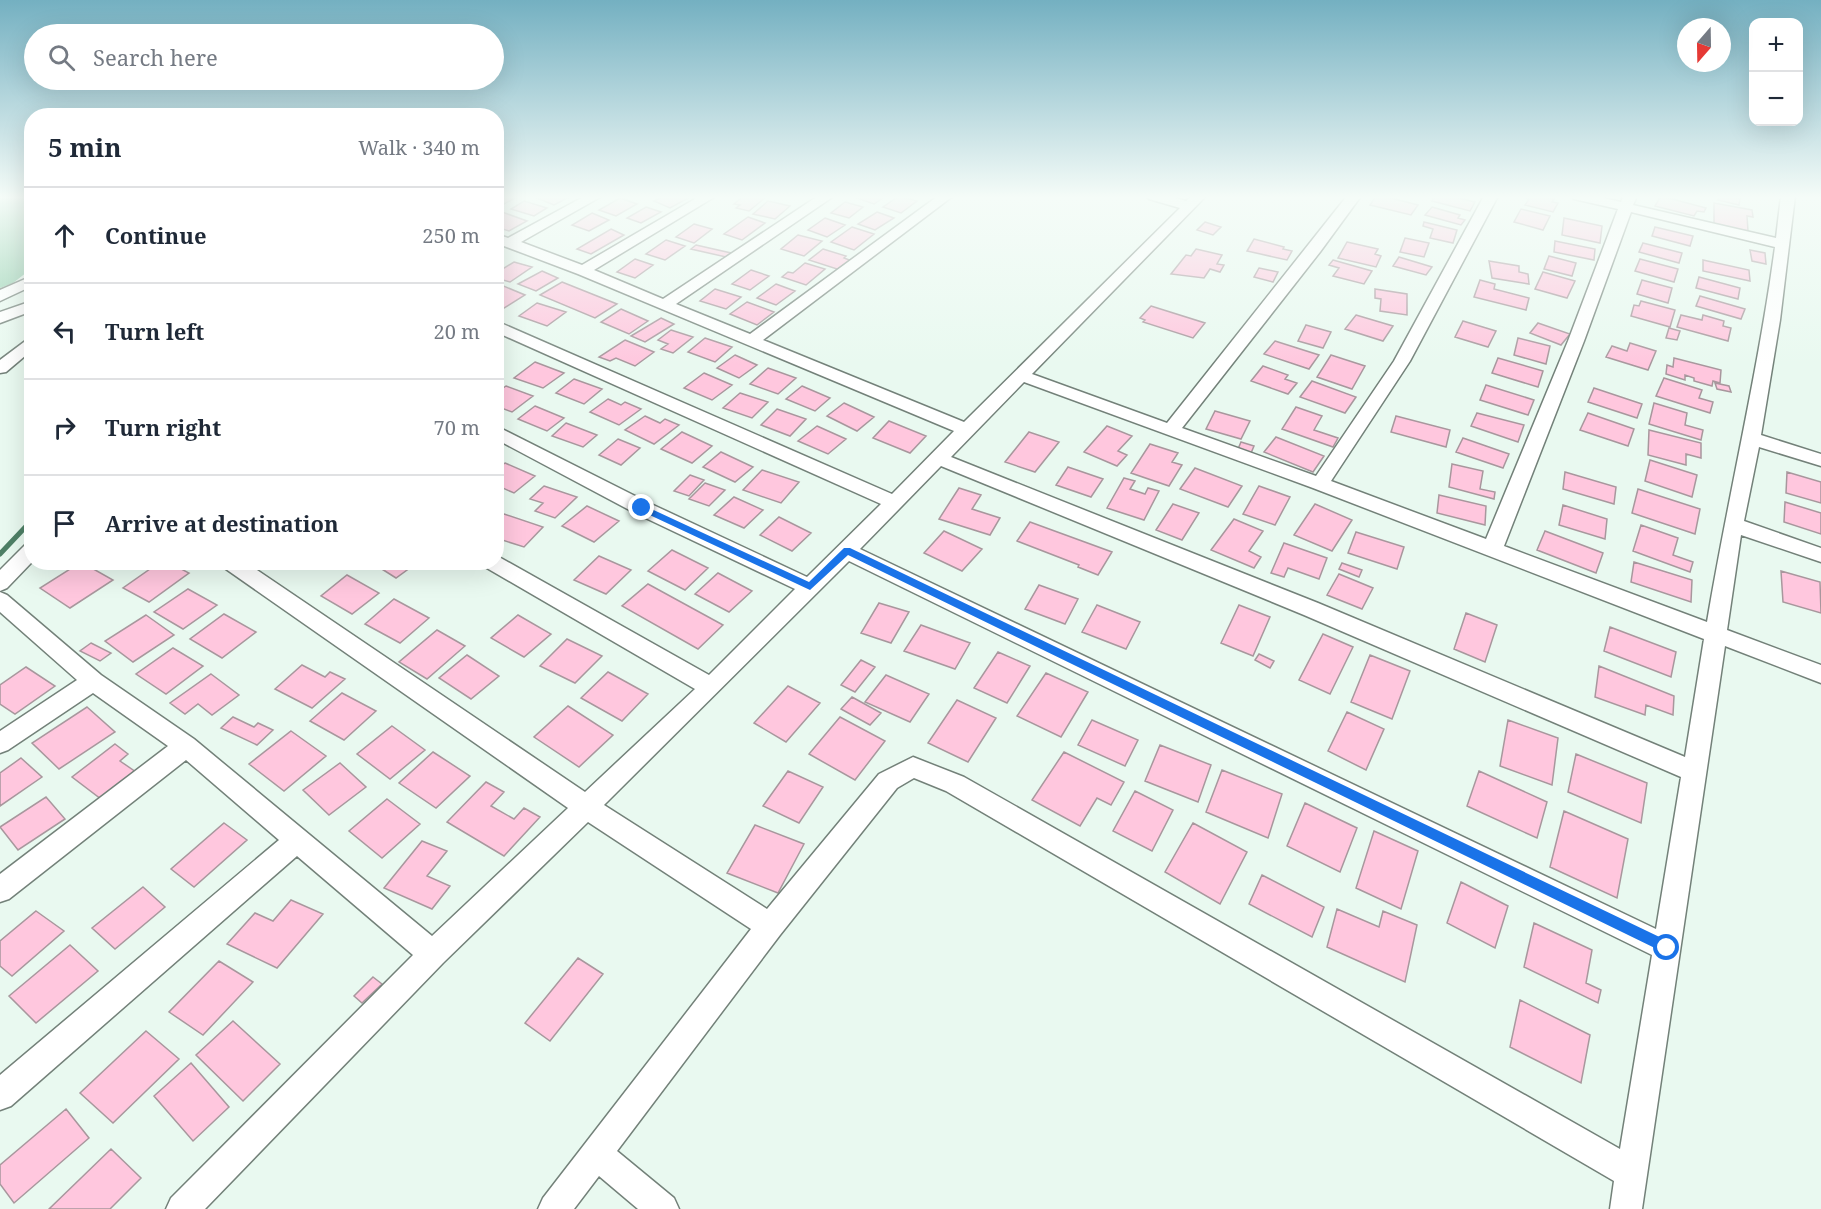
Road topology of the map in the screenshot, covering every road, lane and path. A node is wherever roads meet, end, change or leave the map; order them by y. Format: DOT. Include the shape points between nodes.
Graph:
graph roads {
  1 [pos="533,252"];
  2 [pos="614,252"];
  3 [pos="743,252"];
  4 [pos="870,252"];
  5 [pos="1142,252"];
  6 [pos="1313,252"];
  7 [pos="1461,252"];
  8 [pos="1609,252"];
  9 [pos="1781,252"];
  10 [pos="583,271"];
  11 [pos="24,287"];
  12 [pos="0,296"];
  13 [pos="664,305"];
  14 [pos="24,308"];
  15 [pos="0,318"];
  16 [pos="504,330"];
  17 [pos="750,342"];
  18 [pos="24,346"];
  19 [pos="0,364"];
  20 [pos="1019,375"];
  21 [pos="967,430"];
  22 [pos="1170,430"];
  23 [pos="504,435"];
  24 [pos="1754,439"];
  25 [pos="940,459"];
  26 [pos="1821,460"];
  27 [pos="1320,484"];
  28 [pos="896,503"];
  29 [pos="1733,525"];
  30 [pos="1492,549"];
  31 [pos="847,551"];
  32 [pos="1821,555"];
  33 [pos="24,558"];
  34 [pos="504,569"];
  35 [pos="242,570"];
  36 [pos="0,583"];
  37 [pos="810,586"];
  38 [pos="0,600"];
  39 [pos="1716,634"];
  40 [pos="1821,674"];
  41 [pos="93,681"];
  42 [pos="711,687"];
  43 [pos="0,743"];
  44 [pos="186,746"];
  45 [pos="1695,772"];
  46 [pos="586,807"];
  47 [pos="297,840"];
  48 [pos="0,890"];
  49 [pos="770,926"];
  50 [pos="1667,948"];
  51 [pos="433,954"];
  52 [pos="0,1095"];
  53 [pos="596,1154"];
  54 [pos="1632,1174"];
  55 [pos="182,1209"];
  56 [pos="554,1209"];
  57 [pos="663,1209"];
  58 [pos="1626,1209"];
  1 -- 10 [label="street"];
  2 -- 10 [label="street"];
  3 -- 13 [label="street"];
  4 -- 17 [label="street"];
  5 -- 20 [label="street"];
  6 -- 22 [label="street"];
  7 -- 27 [label="street" via="1402,361"];
  8 -- 30 [label="street"];
  9 -- 24 [label="street"];
  10 -- 13 [label="street"];
  11 -- 12 [label="street"];
  13 -- 17 [label="street"];
  14 -- 15 [label="street"];
  16 -- 28 [label="street"];
  17 -- 21 [label="street"];
  18 -- 19 [label="street"];
  20 -- 21 [label="street"];
  20 -- 22 [label="street"];
  21 -- 25 [label="street"];
  22 -- 27 [label="street"];
  23 -- 37 [label="street" via="642,508"];
  24 -- 26 [label="street"];
  24 -- 29 [label="street"];
  25 -- 28 [label="street"];
  25 -- 45 [label="street" via="1311,609"];
  27 -- 30 [label="street"];
  28 -- 31 [label="street"];
  29 -- 32 [label="street"];
  29 -- 39 [label="street"];
  30 -- 39 [label="street"];
  31 -- 37 [label="street"];
  31 -- 50 [label="street"];
  33 -- 36 [label="street"];
  34 -- 42 [label="street"];
  35 -- 46 [label="street"];
  37 -- 42 [label="street"];
  38 -- 41 [label="street"];
  39 -- 40 [label="street"];
  39 -- 45 [label="street"];
  41 -- 43 [label="street"];
  41 -- 44 [label="street"];
  42 -- 46 [label="street"];
  44 -- 47 [label="street"];
  44 -- 48 [label="street"];
  45 -- 50 [label="street"];
  46 -- 49 [label="street"];
  46 -- 51 [label="street"];
  47 -- 51 [label="street"];
  47 -- 52 [label="street"];
  49 -- 53 [label="street"];
  49 -- 54 [label="street" via="888,781 913,767 955,784"];
  50 -- 54 [label="street"];
  51 -- 55 [label="street"];
  53 -- 56 [label="street"];
  53 -- 57 [label="street"];
  54 -- 58 [label="street"];
}
